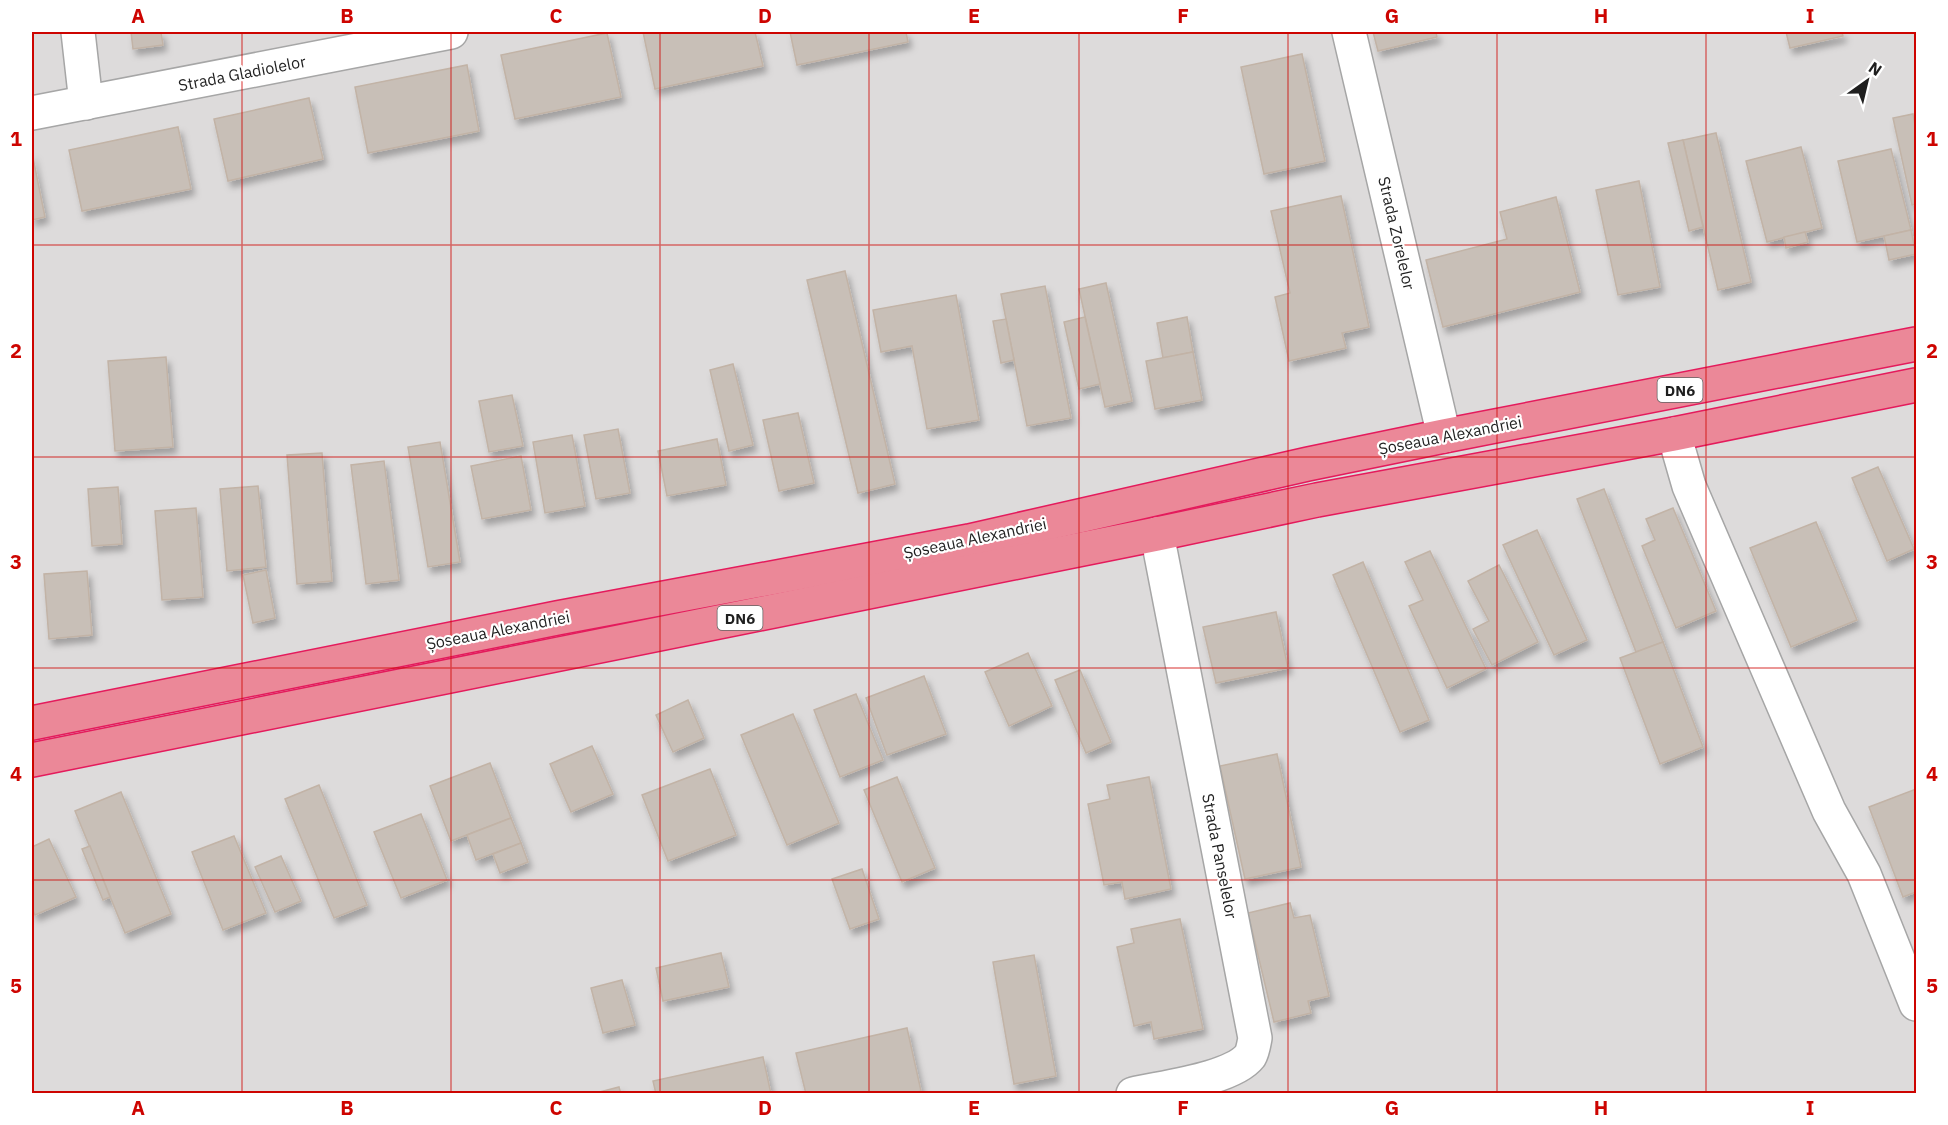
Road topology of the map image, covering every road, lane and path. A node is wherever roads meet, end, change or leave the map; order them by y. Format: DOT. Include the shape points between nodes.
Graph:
graph roads {
  1 [pos="78,32"];
  2 [pos="451,32"];
  3 [pos="1349,32"];
  4 [pos="86,103"];
  5 [pos="32,113"];
  6 [pos="1917,344"];
  7 [pos="1917,385"];
  8 [pos="1674,434"];
  9 [pos="1444,436"];
  10 [pos="1157,534"];
  11 [pos="32,723"];
  12 [pos="32,760"];
  13 [pos="1917,1004"];
  14 [pos="1133,1094"];
  1 -- 4 [label="street"];
  2 -- 4 [label="street, Strada Gladiolelor"];
  3 -- 9 [label="street, Strada Zorelelor"];
  4 -- 5 [label="street, Strada Gladiolelor"];
  6 -- 9 [label="highway, Șoseaua Alexandriei / DN6"];
  7 -- 8 [label="highway, Șoseaua Alexandriei / DN6"];
  8 -- 10 [label="highway, Șoseaua Alexandriei / DN6"];
  8 -- 13 [label="street" via="1694,497 1829,811 1864,874"];
  9 -- 11 [label="highway, Șoseaua Alexandriei / DN6" via="969,541 556,618"];
  10 -- 12 [label="highway, Șoseaua Alexandriei / DN6"];
  10 -- 14 [label="street, Strada Panselelor" via="1255,1038 1251,1054 1237,1067"];
}
